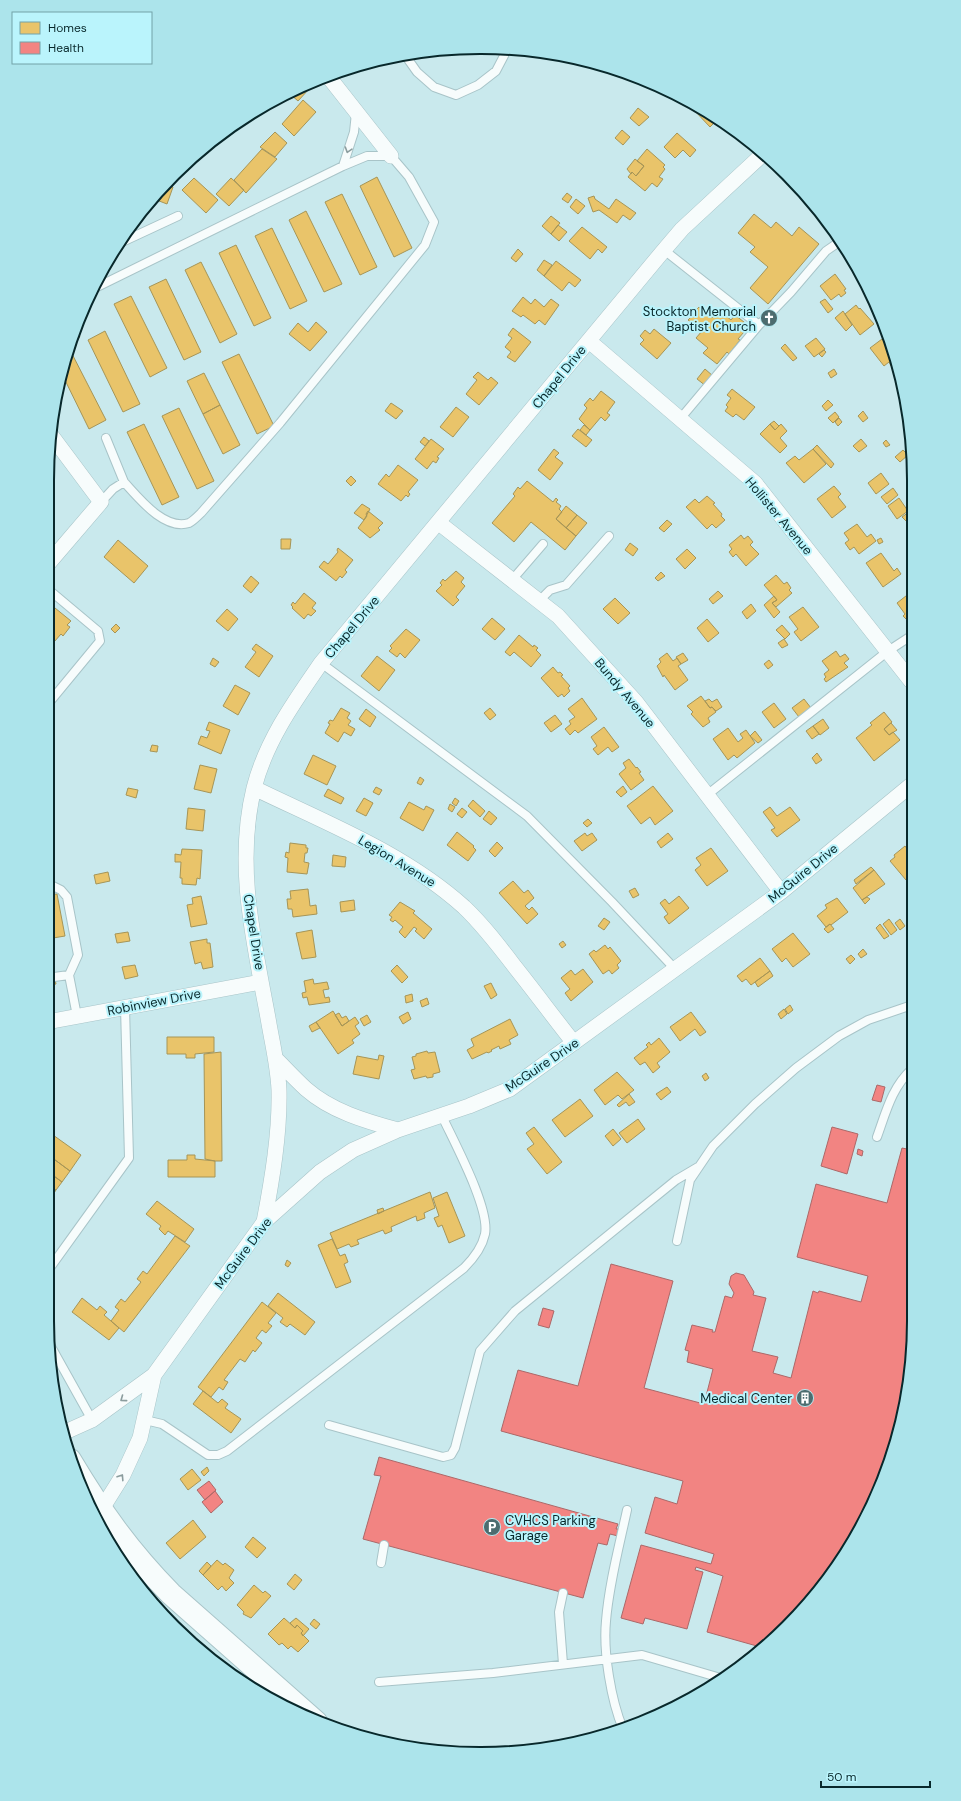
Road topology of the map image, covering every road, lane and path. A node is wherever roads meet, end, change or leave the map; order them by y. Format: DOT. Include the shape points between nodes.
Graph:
graph roads {
  1 [pos="504,55"];
  2 [pos="409,60"];
  3 [pos="332,81"];
  4 [pos="356,112"];
  5 [pos="391,156"];
  6 [pos="759,158"];
  7 [pos="343,166"];
  8 [pos="178,216"];
  9 [pos="130,238"];
  10 [pos="835,245"];
  11 [pos="664,250"];
  12 [pos="102,285"];
  13 [pos="759,325"];
  14 [pos="589,341"];
  15 [pos="680,419"];
  16 [pos="106,438"];
  17 [pos="56,442"];
  18 [pos="124,482"];
  19 [pos="101,502"];
  20 [pos="439,523"];
  21 [pos="610,536"];
  22 [pos="543,544"];
  23 [pos="54,557"];
  24 [pos="512,580"];
  25 [pos="54,594"];
  26 [pos="539,601"];
  27 [pos="907,639"];
  28 [pos="888,651"];
  29 [pos="321,663"];
  30 [pos="907,676"];
  31 [pos="54,697"];
  32 [pos="254,788"];
  33 [pos="907,788"];
  34 [pos="707,794"];
  35 [pos="54,886"];
  36 [pos="781,892"];
  37 [pos="675,969"];
  38 [pos="69,975"];
  39 [pos="54,977"];
  40 [pos="262,982"];
  41 [pos="125,1007"];
  42 [pos="907,1007"];
  43 [pos="77,1016"];
  44 [pos="54,1021"];
  45 [pos="574,1043"];
  46 [pos="275,1058"];
  47 [pos="907,1073"];
  48 [pos="442,1116"];
  49 [pos="398,1130"];
  50 [pos="877,1137"];
  51 [pos="698,1167"];
  52 [pos="264,1222"];
  53 [pos="677,1241"];
  54 [pos="54,1262"];
  55 [pos="56,1355"];
  56 [pos="154,1376"];
  57 [pos="92,1420"];
  58 [pos="145,1420"];
  59 [pos="329,1425"];
  60 [pos="69,1430"];
  61 [pos="627,1510"];
  62 [pos="99,1512"];
  63 [pos="104,1521"];
  64 [pos="384,1545"];
  65 [pos="381,1564"];
  66 [pos="563,1593"];
  67 [pos="607,1660"];
  68 [pos="563,1664"];
  69 [pos="715,1676"];
  70 [pos="379,1682"];
  71 [pos="297,1706"];
  72 [pos="621,1723"];
  1 -- 2 [label="lane" via="496,71 478,85 456,95 434,87 417,72"];
  3 -- 4 [label="street"];
  4 -- 5 [label="street"];
  4 -- 7 [label="lane, one-way" via="354,132"];
  5 -- 7 [label="lane" via="367,156"];
  5 -- 18 [label="lane" via="409,177 434,222 425,245 285,417 201,513 189,523 163,519"];
  6 -- 11 [label="street, Chapel Drive" via="682,229"];
  7 -- 12 [label="lane"];
  8 -- 9 [label="lane"];
  10 -- 13 [label="lane" via="826,251"];
  11 -- 13 [label="lane"];
  11 -- 14 [label="street, Chapel Drive"];
  13 -- 15 [label="lane"];
  14 -- 15 [label="street, Hollister Avenue"];
  14 -- 20 [label="street, Chapel Drive"];
  15 -- 28 [label="street, Hollister Avenue" via="755,483"];
  16 -- 18 [label="lane"];
  17 -- 19 [label="street"];
  18 -- 19 [label="lane"];
  19 -- 23 [label="street"];
  20 -- 24 [label="street, Bundy Avenue"];
  20 -- 29 [label="street, Chapel Drive"];
  21 -- 26 [label="lane" via="566,585 550,590"];
  22 -- 24 [label="lane"];
  24 -- 26 [label="street, Bundy Avenue"];
  25 -- 31 [label="lane" via="98,631 100,641"];
  26 -- 34 [label="street, Bundy Avenue" via="558,616 636,702"];
  27 -- 28 [label="lane"];
  28 -- 30 [label="street, Hollister Avenue"];
  28 -- 34 [label="lane"];
  29 -- 32 [label="street, Chapel Drive" via="272,739"];
  29 -- 37 [label="lane" via="527,816"];
  32 -- 40 [label="street, Chapel Drive" via="248,818 246,875 248,906"];
  32 -- 45 [label="street, Legion Avenue" via="382,850 440,887 491,935"];
  33 -- 36 [label="street, McGuire Drive"];
  34 -- 36 [label="street, Bundy Avenue"];
  35 -- 38 [label="lane" via="67,897 78,955"];
  36 -- 37 [label="street, McGuire Drive"];
  37 -- 45 [label="street, McGuire Drive"];
  38 -- 39 [label="lane"];
  38 -- 43 [label="lane"];
  40 -- 41 [label="street, Robinview Drive"];
  40 -- 46 [label="street, Chapel Drive"];
  41 -- 43 [label="street, Robinview Drive"];
  41 -- 54 [label="lane" via="129,1158"];
  42 -- 51 [label="lane" via="868,1020 839,1036 796,1068 712,1146"];
  43 -- 44 [label="street, Robinview Drive"];
  45 -- 48 [label="street, McGuire Drive" via="510,1089"];
  46 -- 49 [label="street" via="306,1089 330,1105 358,1119"];
  46 -- 52 [label="street, Chapel Drive" via="279,1090 277,1125 272,1180"];
  47 -- 50 [label="lane" via="890,1099"];
  48 -- 49 [label="street, McGuire Drive"];
  48 -- 58 [label="lane" via="477,1193 485,1219 484,1239 464,1268 227,1451 218,1455 208,1455 162,1424"];
  49 -- 52 [label="street, McGuire Drive" via="353,1150 320,1172"];
  51 -- 53 [label="lane" via="690,1180"];
  51 -- 59 [label="lane" via="658,1194 515,1311 480,1351 451,1455 443,1457"];
  52 -- 56 [label="street, McGuire Drive"];
  55 -- 57 [label="lane"];
  56 -- 57 [label="street, McGuire Drive, one-way"];
  56 -- 58 [label="street, McGuire Drive"];
  57 -- 60 [label="street, McGuire Drive"];
  62 -- 58 [label="street, McGuire Drive, one-way" via="131,1459"];
  61 -- 67 [label="lane" via="605,1623"];
  63 -- 71 [label="main road" via="171,1594"];
  64 -- 65 [label="lane"];
  66 -- 68 [label="lane" via="559,1612"];
  67 -- 68 [label="lane"];
  67 -- 69 [label="lane" via="642,1655"];
  67 -- 72 [label="lane" via="608,1674"];
  68 -- 70 [label="lane" via="493,1673"];
}
